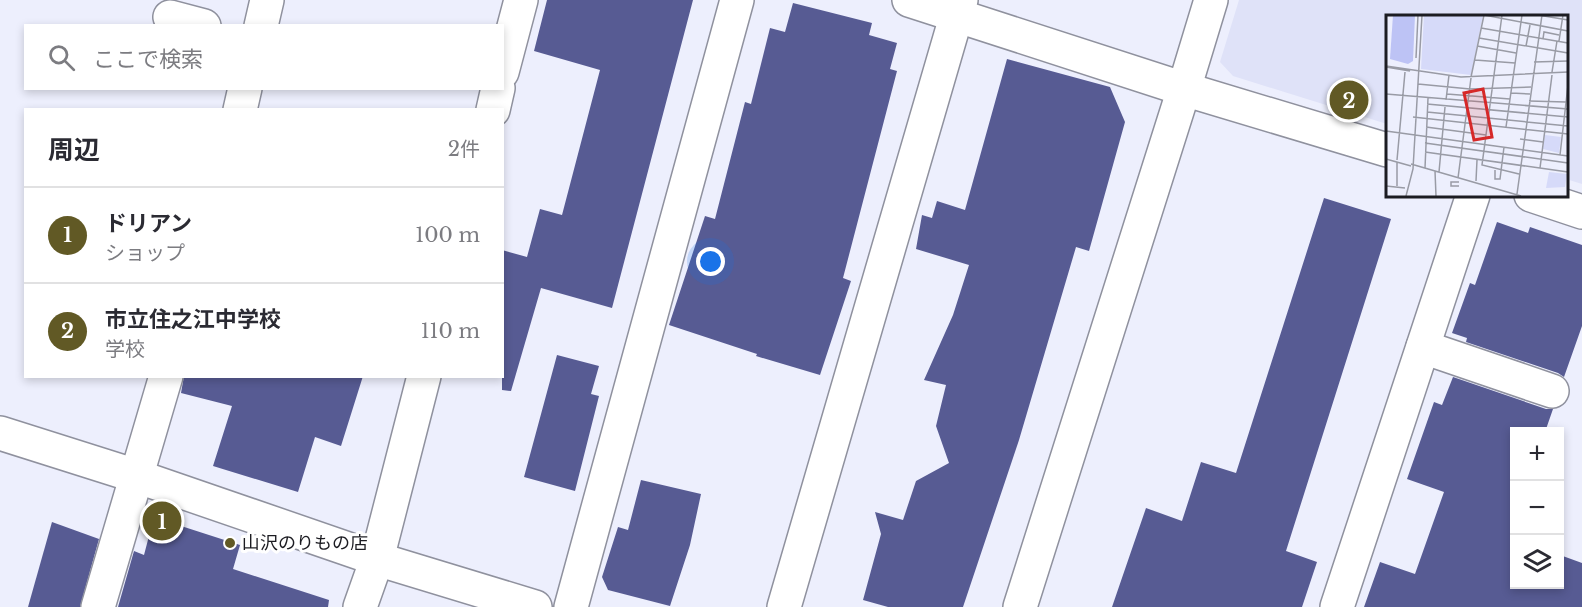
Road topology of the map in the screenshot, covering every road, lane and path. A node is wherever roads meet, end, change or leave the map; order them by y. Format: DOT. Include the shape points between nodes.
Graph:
graph roads {
  1 [pos="267,0"];
  2 [pos="521,0"];
  3 [pos="737,0"];
  4 [pos="909,0"];
  5 [pos="1211,0"];
  6 [pos="959,8"];
  7 [pos="170,18"];
  8 [pos="196,24"];
  9 [pos="261,24"];
  10 [pos="504,64"];
  11 [pos="1184,89"];
  12 [pos="245,90"];
  13 [pos="498,90"];
  14 [pos="240,108"];
  15 [pos="493,108"];
  16 [pos="1386,150"];
  17 [pos="1473,196"];
  18 [pos="1534,196"];
  19 [pos="1582,212"];
  20 [pos="1423,347"];
  21 [pos="165,378"];
  22 [pos="423,378"];
  23 [pos="1552,392"];
  24 [pos="0,433"];
  25 [pos="136,476"];
  26 [pos="377,558"];
  27 [pos="98,607"];
  28 [pos="360,607"];
  29 [pos="535,607"];
  30 [pos="571,607"];
  31 [pos="784,607"];
  32 [pos="1020,607"];
  33 [pos="1337,607"];
  1 -- 9 [label="street"];
  2 -- 10 [label="street"];
  3 -- 30 [label="street"];
  4 -- 6 [label="street"];
  5 -- 11 [label="street"];
  6 -- 11 [label="street"];
  6 -- 31 [label="street"];
  7 -- 8 [label="street"];
  11 -- 16 [label="street"];
  11 -- 32 [label="street"];
  12 -- 14 [label="street"];
  13 -- 15 [label="street"];
  17 -- 20 [label="street"];
  18 -- 19 [label="street"];
  20 -- 23 [label="street"];
  20 -- 33 [label="street"];
  21 -- 25 [label="street"];
  22 -- 26 [label="street"];
  24 -- 25 [label="street"];
  25 -- 26 [label="street"];
  25 -- 27 [label="street"];
  26 -- 28 [label="street"];
  26 -- 29 [label="street"];
}
